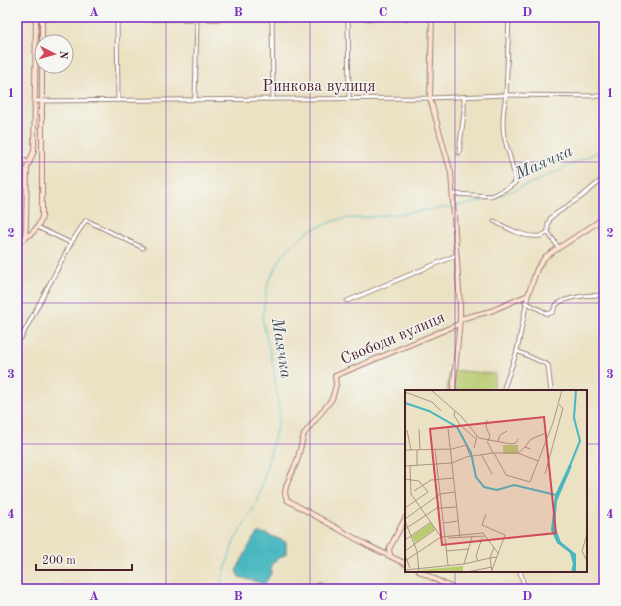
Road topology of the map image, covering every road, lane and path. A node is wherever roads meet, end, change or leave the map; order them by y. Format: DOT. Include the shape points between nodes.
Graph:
graph roads {
  1 [pos="348,17"];
  2 [pos="432,17"];
  3 [pos="509,17"];
  4 [pos="17,18"];
  5 [pos="36,18"];
  6 [pos="42,18"];
  7 [pos="199,18"];
  8 [pos="272,18"];
  9 [pos="117,19"];
  10 [pos="42,34"];
  11 [pos="42,74"];
  12 [pos="34,80"];
  13 [pos="42,80"];
  14 [pos="506,95"];
  15 [pos="604,96"];
  16 [pos="464,97"];
  17 [pos="348,98"];
  18 [pos="430,98"];
  19 [pos="194,99"];
  20 [pos="273,99"];
  21 [pos="118,100"];
  22 [pos="34,101"];
  23 [pos="42,101"];
  24 [pos="459,153"];
  25 [pos="17,157"];
  26 [pos="28,163"];
  27 [pos="604,178"];
  28 [pos="454,196"];
  29 [pos="604,218"];
  30 [pos="494,221"];
  31 [pos="37,227"];
  32 [pos="548,232"];
  33 [pos="25,239"];
  34 [pos="17,243"];
  35 [pos="71,243"];
  36 [pos="558,247"];
  37 [pos="143,248"];
  38 [pos="457,255"];
  39 [pos="528,295"];
  40 [pos="604,297"];
  41 [pos="347,301"];
  42 [pos="526,302"];
  43 [pos="460,318"];
  44 [pos="459,324"];
  45 [pos="17,336"];
  46 [pos="516,350"];
  47 [pos="453,390"];
  48 [pos="503,390"];
  49 [pos="551,390"];
  50 [pos="405,519"];
  51 [pos="390,556"];
  52 [pos="405,564"];
  53 [pos="421,572"];
  54 [pos="520,572"];
  55 [pos="319,584"];
  56 [pos="330,589"];
  57 [pos="454,589"];
  58 [pos="525,589"];
  1 -- 2 [label="street"];
  1 -- 8 [label="street"];
  1 -- 17 [label="street"];
  2 -- 3 [label="street"];
  2 -- 18 [label="street"];
  3 -- 14 [label="street"];
  4 -- 5 [label="street"];
  5 -- 6 [label="street"];
  5 -- 12 [label="street"];
  6 -- 9 [label="street"];
  6 -- 10 [label="street"];
  7 -- 8 [label="street"];
  7 -- 9 [label="street"];
  7 -- 19 [label="street"];
  8 -- 20 [label="street"];
  9 -- 21 [label="street"];
  11 -- 13 [label="street"];
  12 -- 13 [label="street"];
  12 -- 22 [label="street"];
  13 -- 23 [label="street"];
  14 -- 15 [label="street, Ринкова вулиця"];
  14 -- 16 [label="street, Ринкова вулиця"];
  14 -- 28 [label="street" via="504,135 515,182 491,196"];
  16 -- 18 [label="street, Ринкова вулиця"];
  16 -- 24 [label="street"];
  17 -- 18 [label="street, Ринкова вулиця"];
  17 -- 20 [label="street, Ринкова вулиця"];
  18 -- 28 [label="street" via="451,173"];
  19 -- 20 [label="street, Ринкова вулиця"];
  19 -- 21 [label="street, Ринкова вулиця"];
  21 -- 23 [label="street, Ринкова вулиця"];
  22 -- 23 [label="street, Ринкова вулиця"];
  22 -- 26 [label="street" via="34,151"];
  23 -- 31 [label="street" via="42,220"];
  25 -- 26 [label="street"];
  26 -- 33 [label="street"];
  27 -- 32 [label="street" via="551,217"];
  28 -- 38 [label="street"];
  29 -- 36 [label="street"];
  30 -- 32 [label="street" via="526,235 540,236"];
  31 -- 33 [label="street"];
  31 -- 35 [label="street"];
  32 -- 36 [label="street"];
  33 -- 34 [label="street"];
  35 -- 37 [label="street" via="86,220"];
  35 -- 45 [label="street" via="21,338"];
  36 -- 39 [label="street" via="544,256"];
  38 -- 41 [label="street"];
  38 -- 43 [label="street"];
  39 -- 42 [label="street"];
  39 -- 43 [label="street" via="491,311"];
  40 -- 42 [label="street" via="578,297 561,302 548,314"];
  42 -- 46 [label="street"];
  43 -- 44 [label="street"];
  44 -- 47 [label="street"];
  44 -- 51 [label="street, Свободи вулиця" via="335,376 336,385 332,399 304,434 297,461 286,486 287,500"];
  46 -- 48 [label="street"];
  46 -- 49 [label="street" via="548,365"];
  50 -- 51 [label="street" via="389,549"];
  51 -- 52 [label="street"];
  53 -- 57 [label="street"];
  54 -- 58 [label="street"];
  55 -- 56 [label="street"];
}
